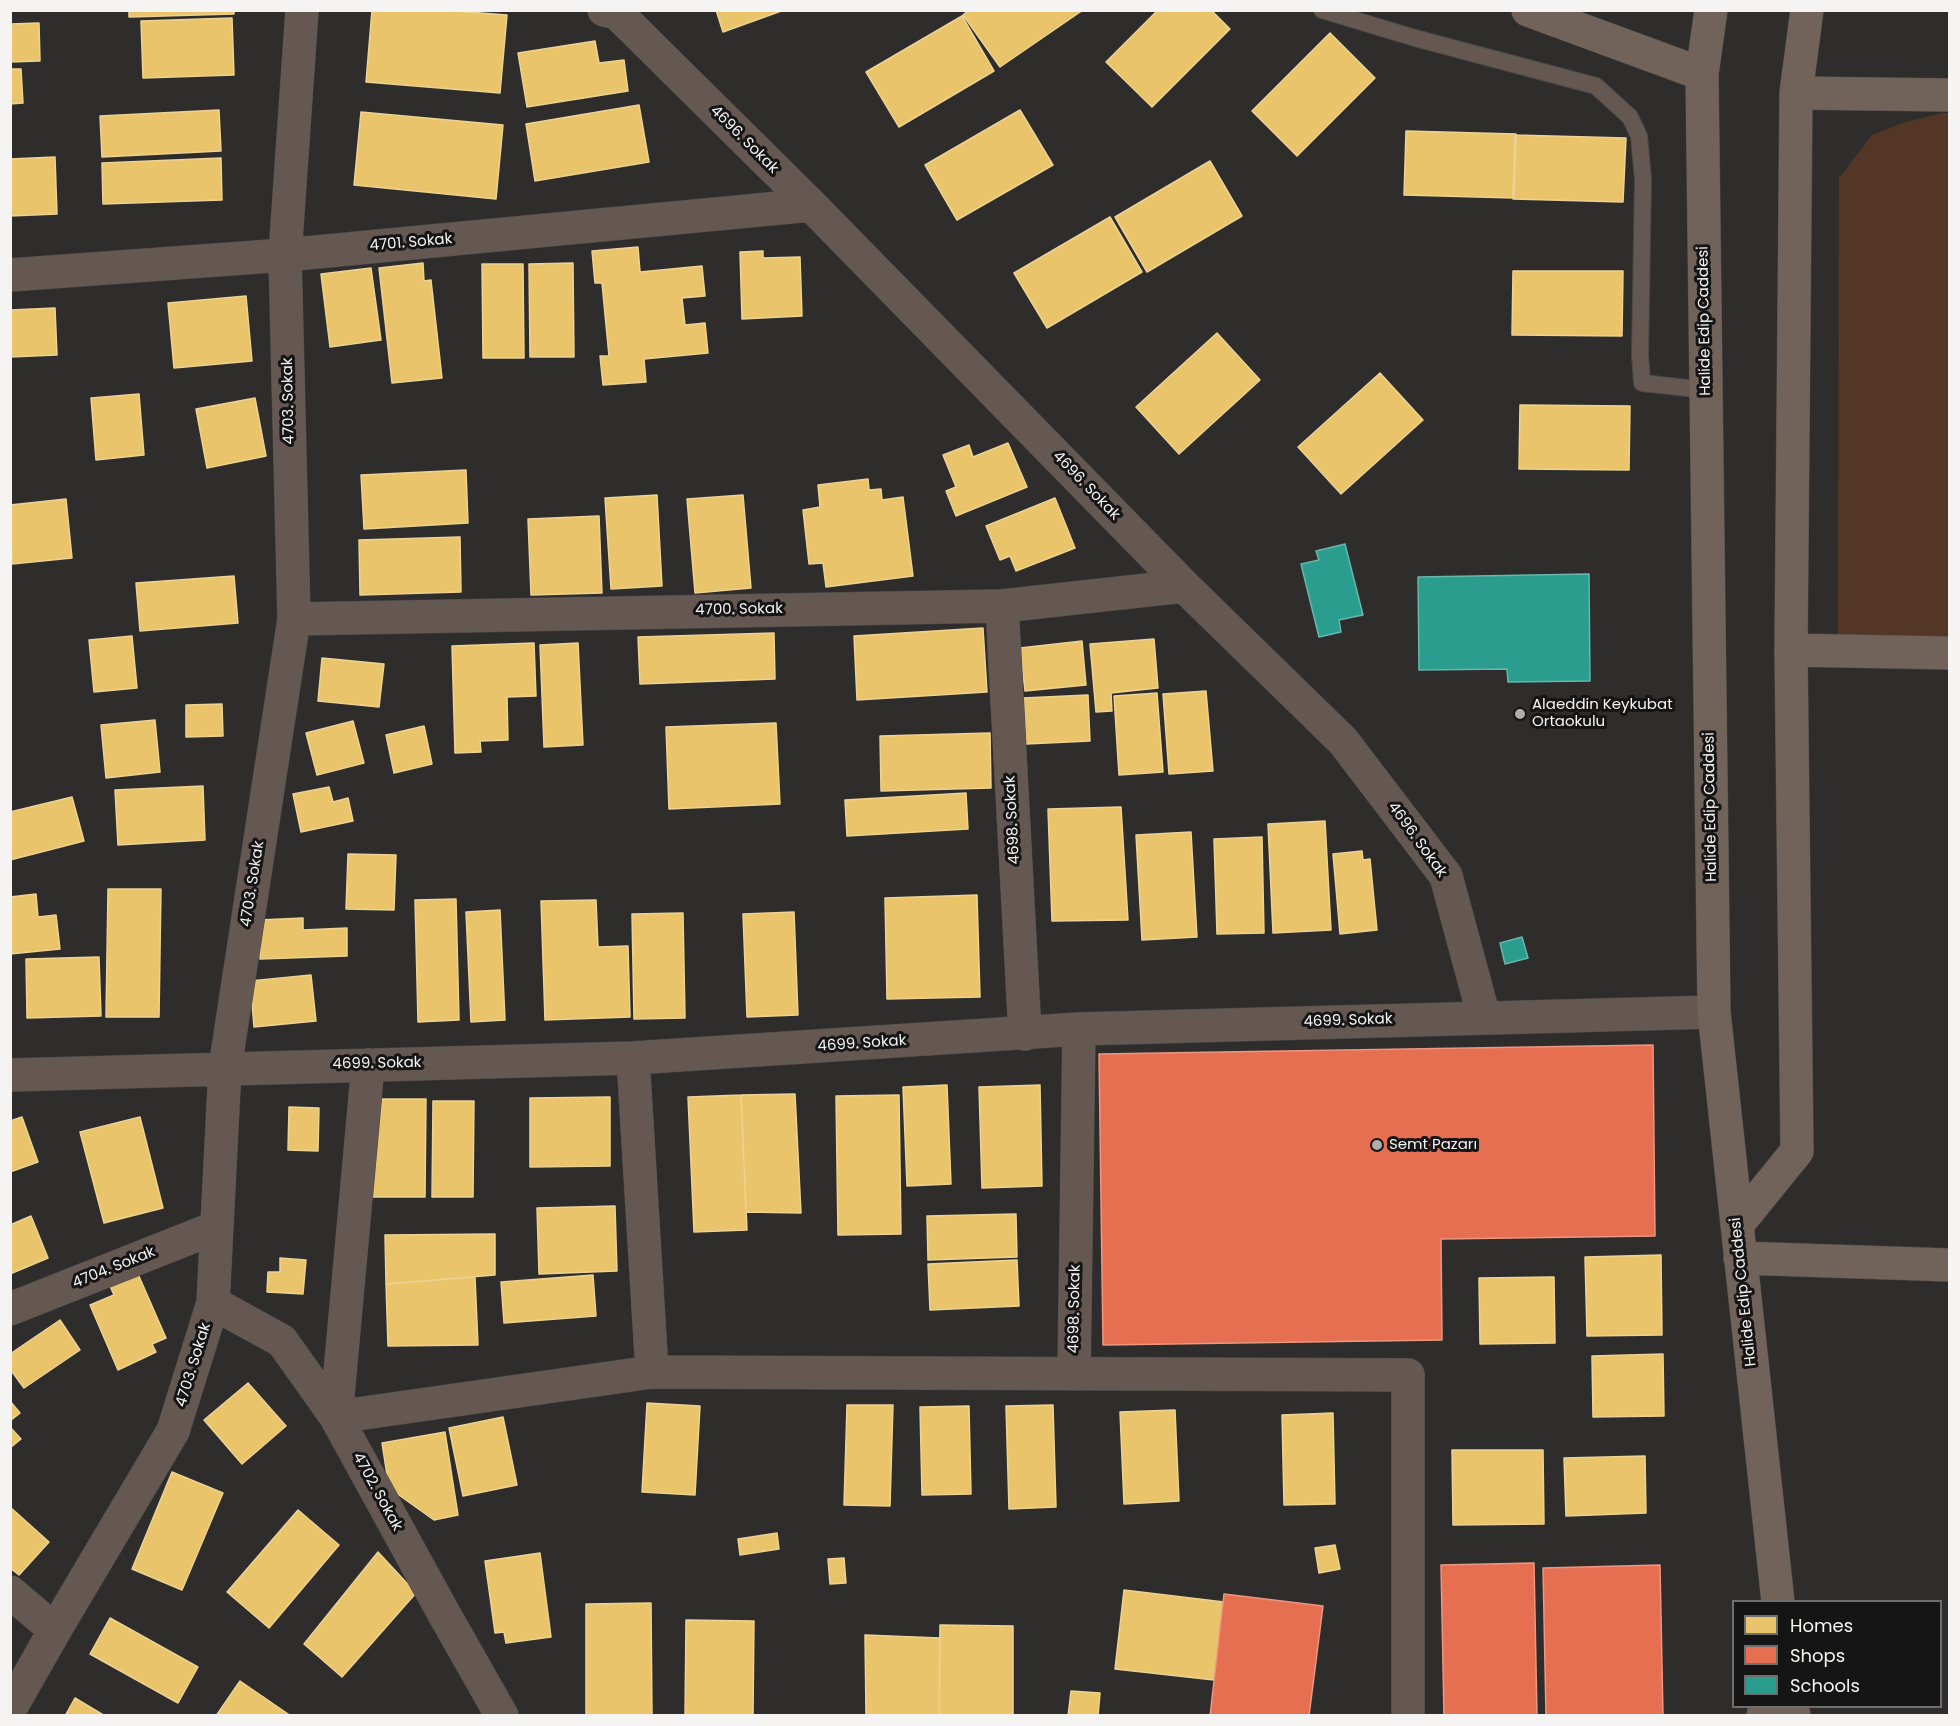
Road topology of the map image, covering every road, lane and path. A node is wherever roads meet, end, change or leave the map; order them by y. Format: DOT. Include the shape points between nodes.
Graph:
graph roads {
  1 [pos="302,10"];
  2 [pos="1322,10"];
  3 [pos="1528,10"];
  4 [pos="1711,10"];
  5 [pos="1807,10"];
  6 [pos="613,11"];
  7 [pos="1701,74"];
  8 [pos="1796,93"];
  9 [pos="1950,96"];
  10 [pos="811,205"];
  11 [pos="285,255"];
  12 [pos="10,275"];
  13 [pos="1706,390"];
  14 [pos="1184,586"];
  15 [pos="1002,606"];
  16 [pos="294,619"];
  17 [pos="1791,650"];
  18 [pos="1950,653"];
  19 [pos="1714,1012"];
  20 [pos="1484,1017"];
  21 [pos="1079,1029"];
  22 [pos="1025,1034"];
  23 [pos="633,1058"];
  24 [pos="368,1065"];
  25 [pos="225,1068"];
  26 [pos="10,1075"];
  27 [pos="1737,1225"];
  28 [pos="217,1227"];
  29 [pos="1740,1258"];
  30 [pos="1950,1265"];
  31 [pos="213,1304"];
  32 [pos="10,1309"];
  33 [pos="652,1372"];
  34 [pos="1074,1374"];
  35 [pos="336,1417"];
  36 [pos="10,1592"];
  37 [pos="1778,1600"];
  38 [pos="55,1630"];
  39 [pos="10,1709"];
  40 [pos="502,1716"];
  41 [pos="1408,1716"];
  1 -- 11 [label="street, 4703. Sokak"];
  2 -- 13 [label="lane" via="1596,86 1630,117 1639,136 1642,179 1642,383"];
  3 -- 7 [label="street"];
  4 -- 7 [label="street, Halide Edip Caddesi"];
  5 -- 8 [label="street"];
  6 -- 10 [label="street, 4696. Sokak"];
  7 -- 13 [label="street, Halide Edip Caddesi"];
  8 -- 9 [label="street"];
  8 -- 17 [label="street"];
  10 -- 11 [label="street, 4701. Sokak"];
  10 -- 14 [label="street, 4696. Sokak"];
  11 -- 12 [label="street, 4701. Sokak"];
  11 -- 16 [label="street, 4703. Sokak"];
  13 -- 19 [label="street, Halide Edip Caddesi"];
  14 -- 15 [label="street, 4700. Sokak"];
  14 -- 20 [label="street, 4696. Sokak" via="1343,741 1446,876"];
  15 -- 16 [label="street, 4700. Sokak"];
  15 -- 22 [label="street, 4698. Sokak"];
  16 -- 25 [label="street, 4703. Sokak"];
  17 -- 18 [label="street"];
  17 -- 27 [label="street" via="1797,1151"];
  19 -- 20 [label="street, 4699. Sokak"];
  19 -- 27 [label="street, Halide Edip Caddesi"];
  20 -- 21 [label="street, 4699. Sokak"];
  21 -- 22 [label="street, 4699. Sokak"];
  21 -- 34 [label="street, 4698. Sokak"];
  22 -- 23 [label="street, 4699. Sokak"];
  23 -- 24 [label="street, 4699. Sokak"];
  23 -- 33 [label="street"];
  24 -- 25 [label="street, 4699. Sokak"];
  24 -- 35 [label="street"];
  25 -- 26 [label="street, 4699. Sokak"];
  25 -- 28 [label="street, 4703. Sokak"];
  27 -- 29 [label="street, Halide Edip Caddesi"];
  28 -- 31 [label="street, 4703. Sokak"];
  28 -- 32 [label="street, 4704. Sokak"];
  29 -- 30 [label="street"];
  29 -- 37 [label="street, Halide Edip Caddesi"];
  31 -- 35 [label="street, 4702. Sokak" via="282,1341"];
  31 -- 38 [label="street, 4703. Sokak" via="173,1431"];
  33 -- 34 [label="street"];
  33 -- 35 [label="street"];
  34 -- 41 [label="street" via="1408,1375"];
  35 -- 40 [label="street, 4702. Sokak"];
  36 -- 38 [label="street"];
  38 -- 39 [label="street, 4703. Sokak"];
}
